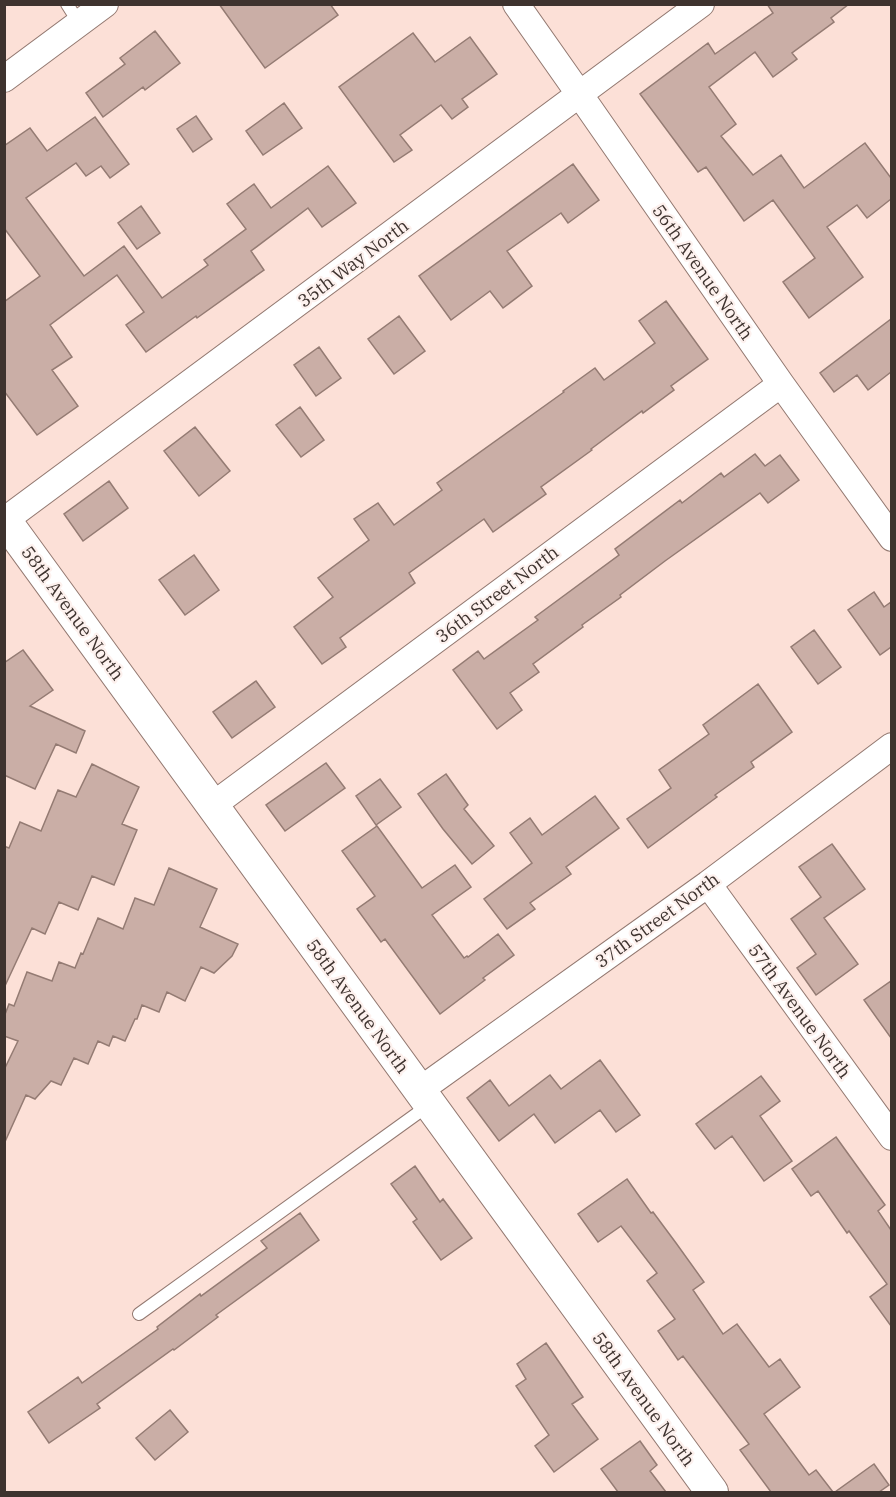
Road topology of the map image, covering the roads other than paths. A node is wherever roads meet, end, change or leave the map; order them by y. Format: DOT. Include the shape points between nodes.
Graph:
graph roads {
  1 [pos="105,4"];
  2 [pos="516,4"];
  3 [pos="701,4"];
  4 [pos="73,14"];
  5 [pos="4,79"];
  6 [pos="580,95"];
  7 [pos="781,384"];
  8 [pos="5,520"];
  9 [pos="891,538"];
  10 [pos="891,746"];
  11 [pos="213,805"];
  12 [pos="708,884"];
  13 [pos="425,1097"];
  14 [pos="891,1137"];
  15 [pos="140,1314"];
  16 [pos="712,1492"];
  1 -- 4 [label="street"];
  2 -- 6 [label="street, 56th Avenue North"];
  3 -- 6 [label="street, 35th Way North"];
  4 -- 5 [label="street"];
  6 -- 7 [label="street, 56th Avenue North"];
  6 -- 8 [label="street, 35th Way North"];
  7 -- 9 [label="street, 56th Avenue North"];
  7 -- 11 [label="street, 36th Street North"];
  8 -- 11 [label="street, 58th Avenue North"];
  10 -- 12 [label="street, 37th Street North"];
  11 -- 13 [label="street, 58th Avenue North"];
  12 -- 13 [label="street, 37th Street North"];
  12 -- 14 [label="street, 57th Avenue North"];
  13 -- 15 [label="lane"];
  13 -- 16 [label="street, 58th Avenue North"];
}
